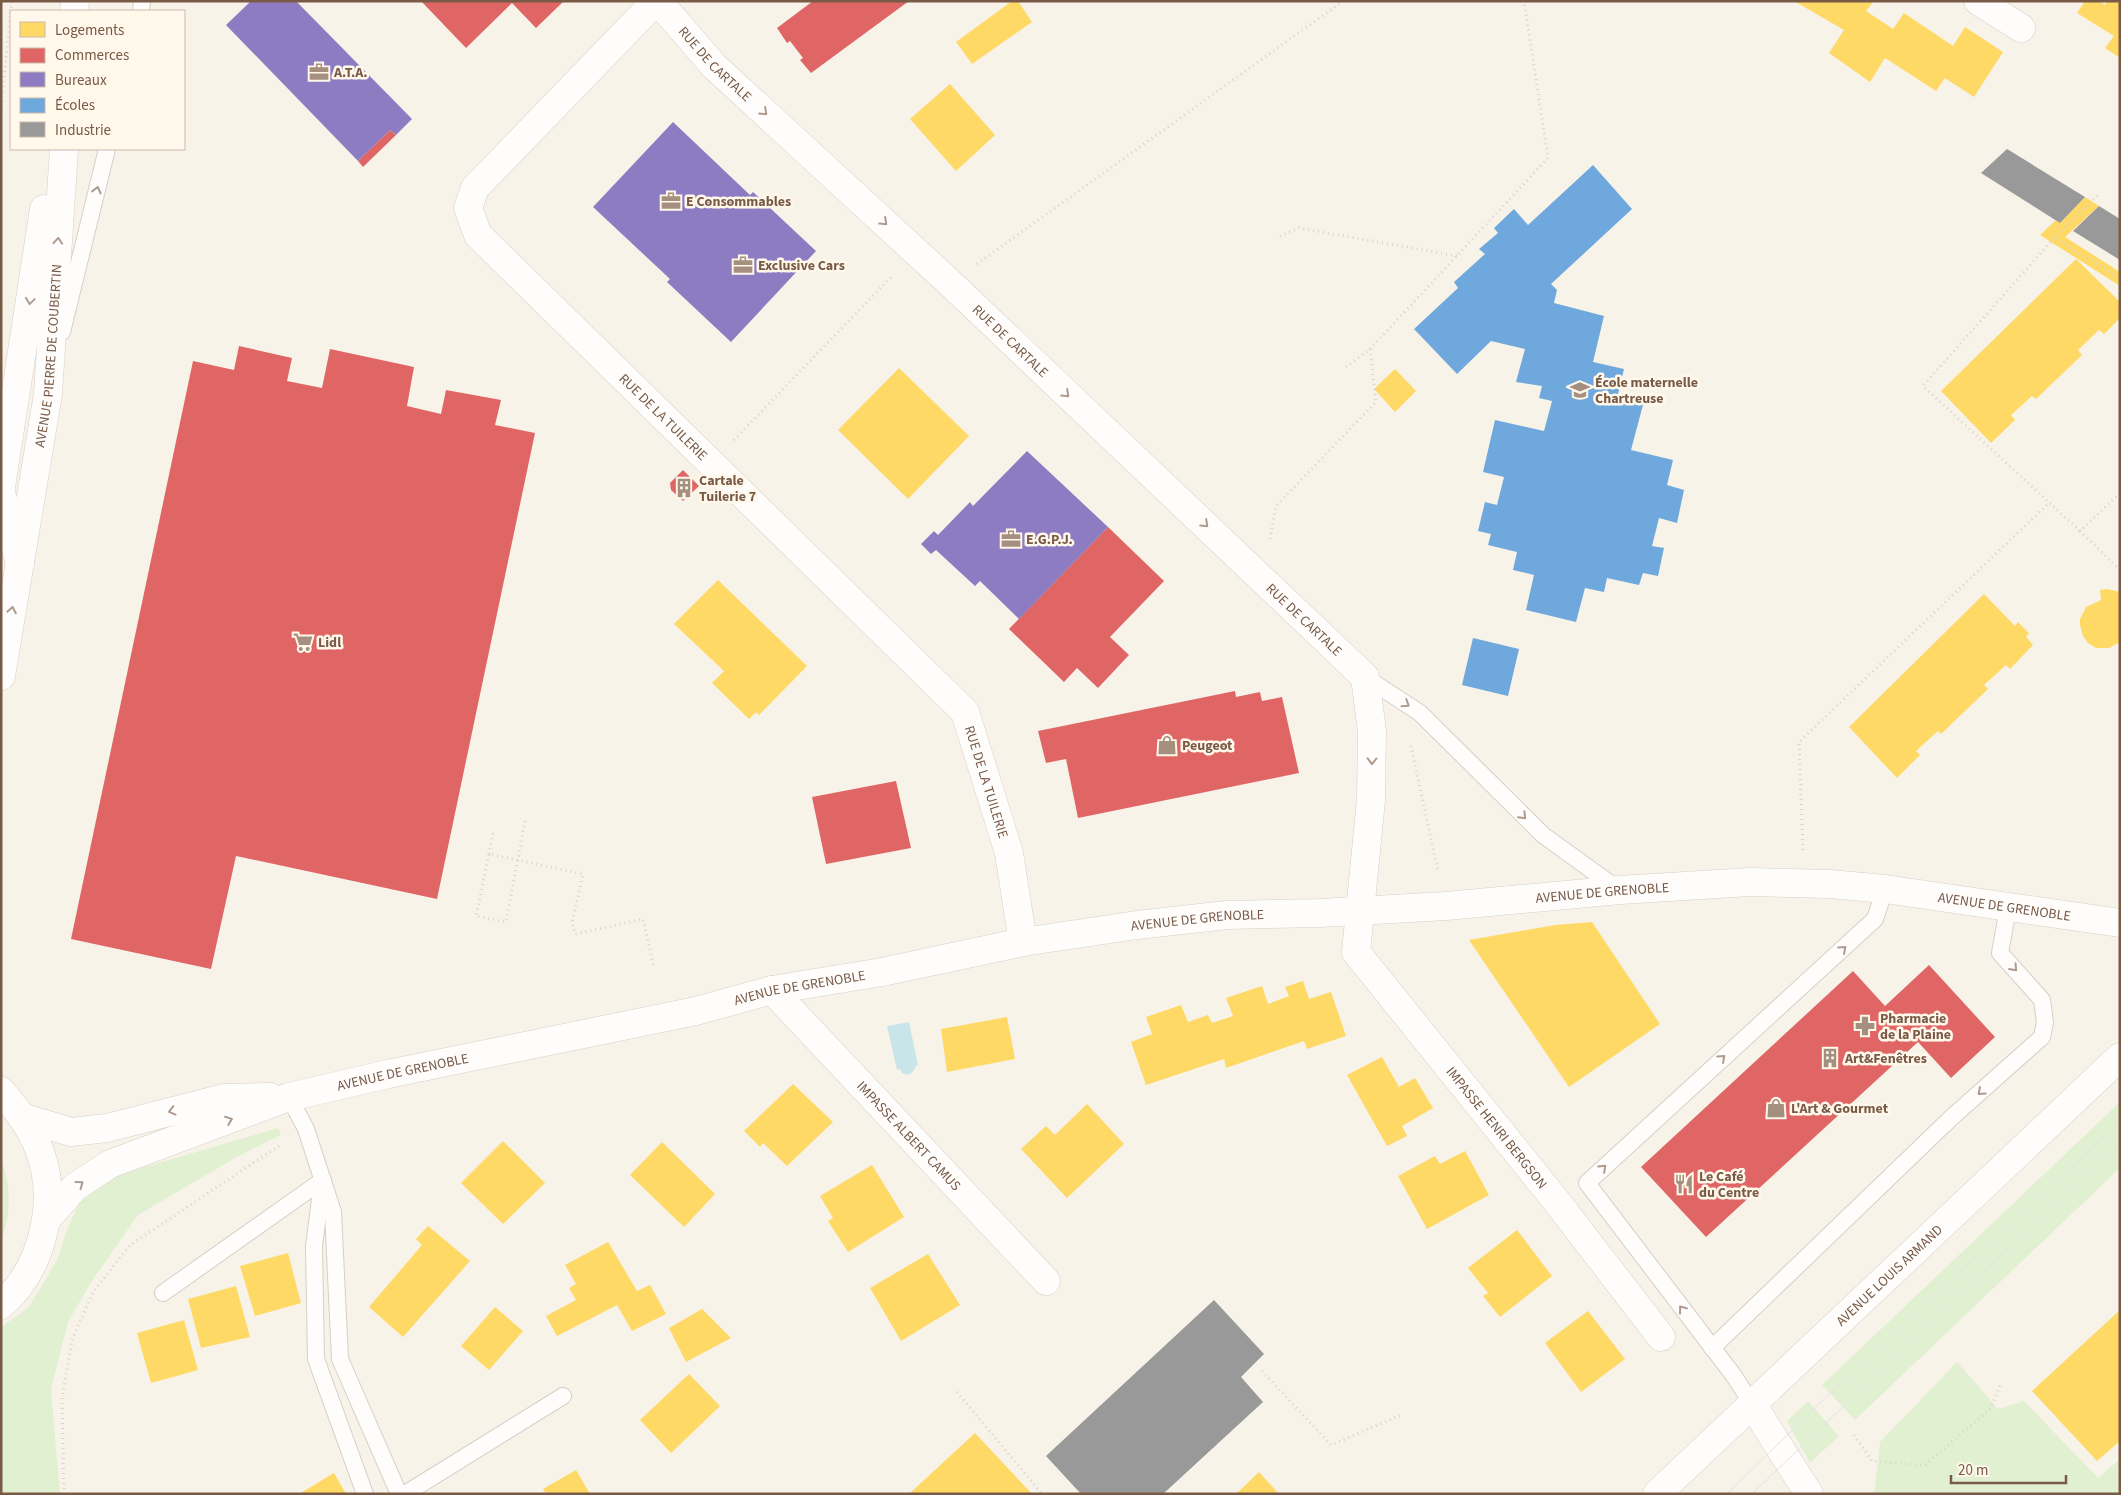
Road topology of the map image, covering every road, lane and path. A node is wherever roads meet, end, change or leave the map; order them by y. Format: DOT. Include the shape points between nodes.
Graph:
graph roads {
  1 [pos="657,1"];
  2 [pos="1343,1"];
  3 [pos="1524,1"];
  4 [pos="1978,1"];
  5 [pos="10,20"];
  6 [pos="2021,28"];
  7 [pos="1,107"];
  8 [pos="53,150"];
  9 [pos="64,150"];
  10 [pos="107,150"];
  11 [pos="2100,193"];
  12 [pos="1280,236"];
  13 [pos="2054,238"];
  14 [pos="1457,256"];
  15 [pos="894,274"];
  16 [pos="2120,278"];
  17 [pos="950,283"];
  18 [pos="1370,349"];
  19 [pos="1346,367"];
  20 [pos="48,390"];
  21 [pos="734,440"];
  22 [pos="1,487"];
  23 [pos="1,493"];
  24 [pos="2120,493"];
  25 [pos="2049,503"];
  26 [pos="2080,531"];
  27 [pos="1269,544"];
  28 [pos="20,562"];
  29 [pos="2120,570"];
  30 [pos="1,676"];
  31 [pos="1365,677"];
  32 [pos="1411,744"];
  33 [pos="525,821"];
  34 [pos="493,833"];
  35 [pos="1803,846"];
  36 [pos="489,854"];
  37 [pos="518,860"];
  38 [pos="1885,889"];
  39 [pos="1620,890"];
  40 [pos="1446,906"];
  41 [pos="2008,908"];
  42 [pos="1361,911"];
  43 [pos="2120,923"];
  44 [pos="1023,942"];
  45 [pos="654,968"];
  46 [pos="772,990"];
  47 [pos="2120,1057"];
  48 [pos="1,1091"];
  49 [pos="289,1097"];
  50 [pos="24,1118"];
  51 [pos="322,1180"];
  52 [pos="47,1219"];
  53 [pos="1046,1281"];
  54 [pos="163,1293"];
  55 [pos="1,1305"];
  56 [pos="1661,1337"];
  57 [pos="1712,1348"];
  58 [pos="1262,1371"];
  59 [pos="2000,1382"];
  60 [pos="957,1392"];
  61 [pos="563,1396"];
  62 [pos="1752,1404"];
  63 [pos="1401,1415"];
  64 [pos="1854,1435"];
  65 [pos="365,1494"];
  66 [pos="399,1494"];
  67 [pos="405,1494"];
  68 [pos="1042,1494"];
  69 [pos="1658,1494"];
  70 [pos="1809,1494"];
  1 -- 17 [label="street, RUE DE CARTALE, one-way" via="714,66"];
  1 -- 44 [label="street, RUE DE LA TUILERIE" via="475,188 468,208 478,235 965,712 1009,853"];
  2 -- 17 [label="path"];
  3 -- 14 [label="path" via="1548,158"];
  4 -- 6 [label="street"];
  5 -- 7 [label="path"];
  8 -- 22 [label="street, AVENUE PIERRE DE COUBERTIN, one-way"];
  20 -- 9 [label="street, AVENUE PIERRE DE COUBERTIN, one-way"];
  20 -- 10 [label="lane, one-way"];
  11 -- 13 [label="path"];
  12 -- 14 [label="path" via="1300,228"];
  13 -- 16 [label="path"];
  13 -- 25 [label="path" via="1923,386"];
  14 -- 18 [label="path"];
  15 -- 21 [label="path"];
  17 -- 31 [label="street, RUE DE CARTALE, one-way"];
  18 -- 19 [label="path"];
  18 -- 27 [label="path" via="1376,402 1276,506"];
  20 -- 28 [label="street, AVENUE PIERRE DE COUBERTIN"];
  23 -- 28 [label="street, AVENUE PIERRE DE COUBERTIN"];
  24 -- 26 [label="path"];
  25 -- 26 [label="path"];
  25 -- 35 [label="path" via="1799,742"];
  26 -- 29 [label="path"];
  30 -- 28 [label="street, AVENUE PIERRE DE COUBERTIN, one-way"];
  31 -- 39 [label="lane, one-way" via="1420,713 1543,836"];
  31 -- 42 [label="street, one-way" via="1372,740 1371,800"];
  32 -- 40 [label="path"];
  33 -- 37 [label="path"];
  34 -- 36 [label="path"];
  36 -- 37 [label="path"];
  36 -- 37 [label="path" via="476,916 506,922"];
  37 -- 45 [label="path" via="583,874 572,923 575,934 643,919"];
  38 -- 39 [label="street, AVENUE DE GRENOBLE" via="1750,882"];
  38 -- 41 [label="street, AVENUE DE GRENOBLE"];
  57 -- 38 [label="lane, one-way" via="1587,1183 1875,919"];
  39 -- 40 [label="street, AVENUE DE GRENOBLE"];
  40 -- 42 [label="street, AVENUE DE GRENOBLE"];
  41 -- 43 [label="street, AVENUE DE GRENOBLE"];
  41 -- 57 [label="lane, one-way" via="2000,953 2042,1000 2045,1022 2042,1037 1951,1118"];
  42 -- 44 [label="street, AVENUE DE GRENOBLE" via="1227,915"];
  42 -- 56 [label="street, IMPASSE HENRI BERGSON" via="1356,952"];
  44 -- 46 [label="street, AVENUE DE GRENOBLE" via="882,972"];
  46 -- 49 [label="street, AVENUE DE GRENOBLE" via="696,1011"];
  46 -- 53 [label="street, IMPASSE ALBERT CAMUS"];
  47 -- 62 [label="street, AVENUE LOUIS ARMAND"];
  48 -- 50 [label="street"];
  49 -- 50 [label="street, AVENUE DE GRENOBLE, one-way" via="224,1098 107,1128 71,1132"];
  49 -- 51 [label="lane" via="306,1129"];
  52 -- 49 [label="street, AVENUE DE GRENOBLE, one-way" via="75,1187 110,1164"];
  50 -- 52 [label="street" via="40,1150 47,1184"];
  51 -- 54 [label="lane"];
  51 -- 65 [label="lane" via="314,1246 316,1359"];
  51 -- 66 [label="lane" via="333,1212 340,1359"];
  52 -- 55 [label="street" via="35,1260 12,1296"];
  57 -- 62 [label="lane"];
  58 -- 63 [label="path" via="1331,1445"];
  59 -- 64 [label="path" via="1991,1408 1925,1465 1872,1461"];
  60 -- 68 [label="path"];
  61 -- 67 [label="lane"];
  62 -- 69 [label="street, AVENUE LOUIS ARMAND"];
  62 -- 70 [label="street"];
}
